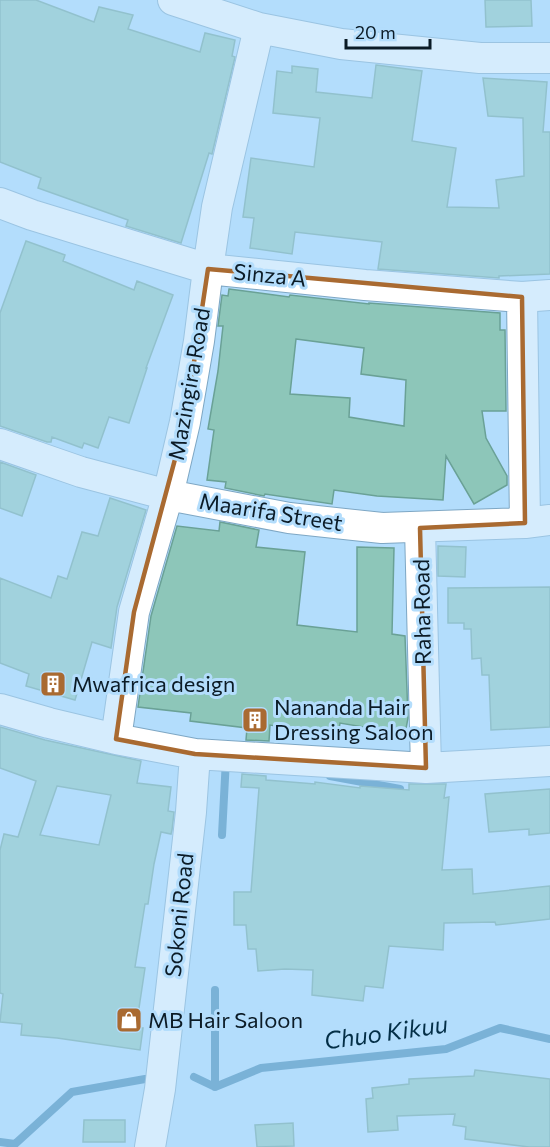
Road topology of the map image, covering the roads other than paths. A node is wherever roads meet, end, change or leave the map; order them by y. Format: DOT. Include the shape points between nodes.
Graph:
graph roads {
  1 [pos="173,0"];
  2 [pos="260,28"];
  3 [pos="550,58"];
  4 [pos="0,202"];
  5 [pos="208,269"];
  6 [pos="536,296"];
  7 [pos="0,444"];
  8 [pos="168,495"];
  9 [pos="537,522"];
  10 [pos="420,528"];
  11 [pos="0,709"];
  12 [pos="116,739"];
  13 [pos="195,754"];
  14 [pos="550,761"];
  15 [pos="426,768"];
  16 [pos="150,1147"];
  1 -- 2 [label="street"];
  2 -- 3 [label="street" via="341,44 480,58"];
  2 -- 5 [label="street, Mazingira Road" via="218,207"];
  4 -- 5 [label="street, Sinza A"];
  5 -- 6 [label="street, Sinza A" via="365,285"];
  5 -- 8 [label="street, Mazingira Road" via="195,364"];
  6 -- 9 [label="street"];
  7 -- 8 [label="street, Maarifa Street" via="81,472"];
  8 -- 10 [label="street, Maarifa Street" via="289,518"];
  8 -- 12 [label="street, Mazingira Road" via="134,612"];
  9 -- 10 [label="street, Maarifa Street"];
  10 -- 15 [label="street, Raha Road"];
  11 -- 12 [label="street"];
  12 -- 13 [label="street"];
  13 -- 15 [label="street"];
  13 -- 16 [label="street, Sokoni Road" via="160,1089"];
  14 -- 15 [label="street"];
}
